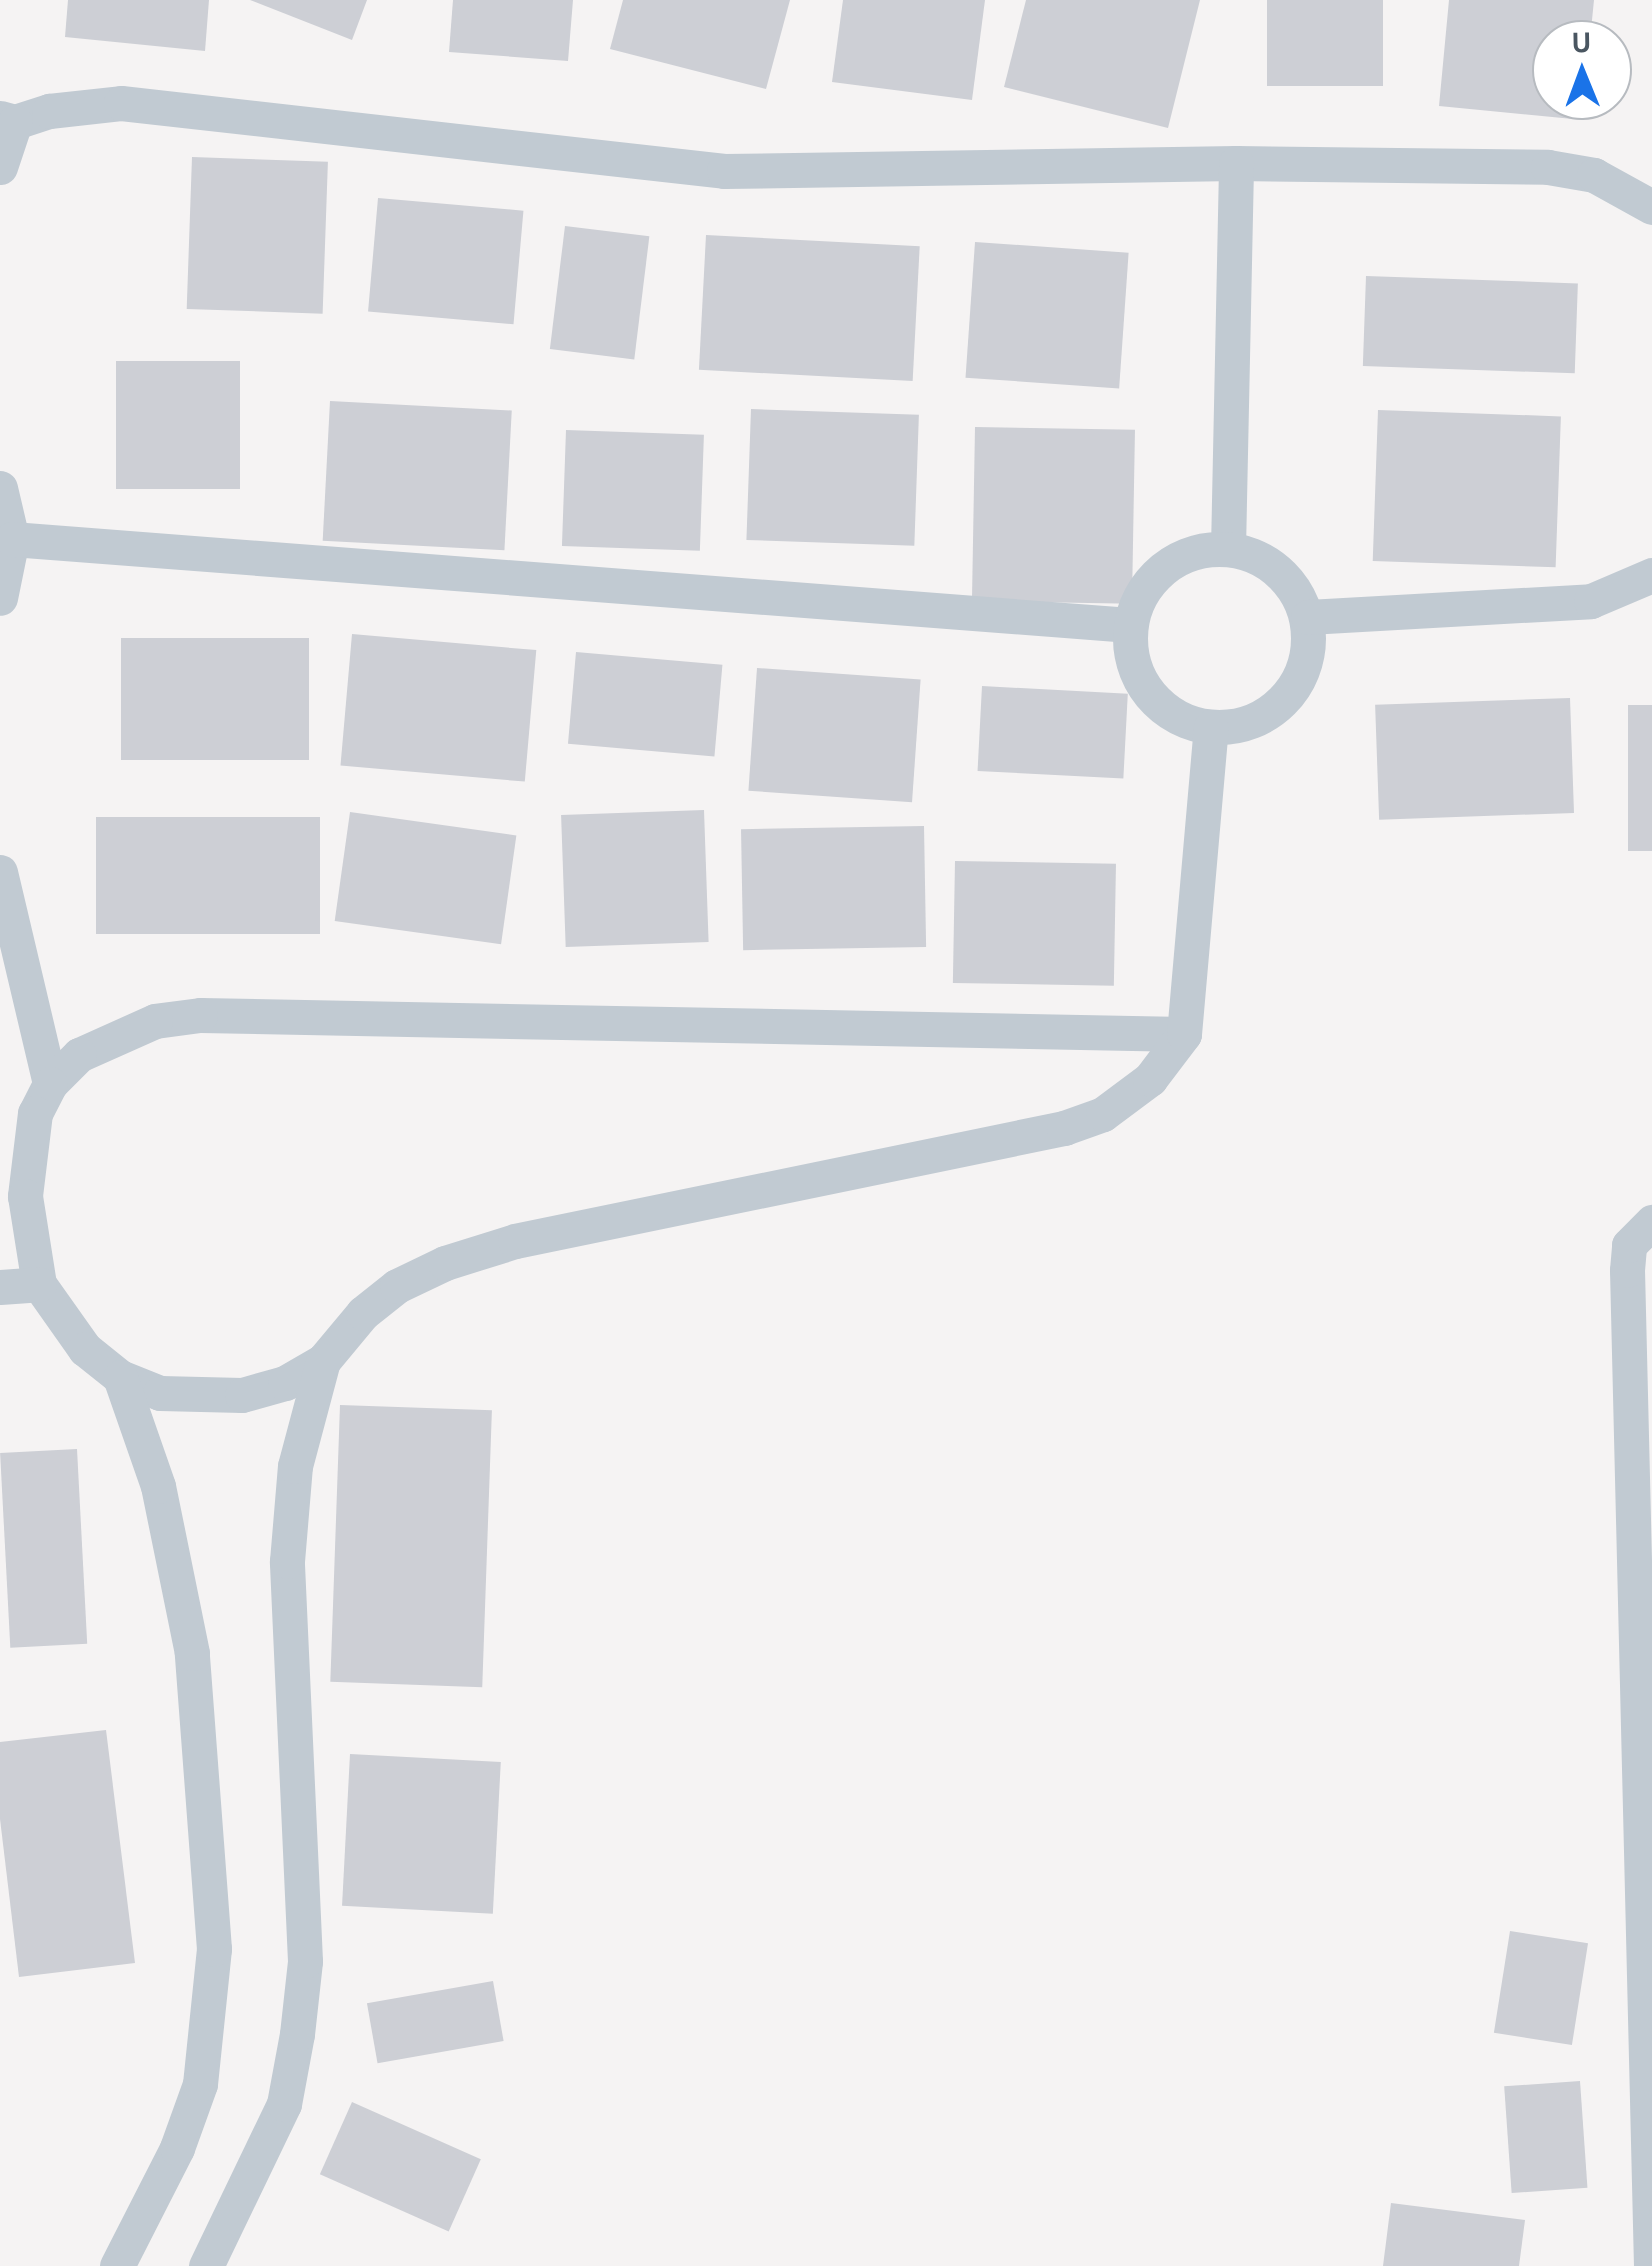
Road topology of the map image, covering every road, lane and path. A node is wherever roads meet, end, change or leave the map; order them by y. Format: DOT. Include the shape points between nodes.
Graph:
graph roads {
  1 [pos="8,120"];
  2 [pos="1236,163"];
  3 [pos="0,166"];
  4 [pos="1652,208"];
  5 [pos="0,488"];
  6 [pos="12,540"];
  7 [pos="1228,549"];
  8 [pos="1652,575"];
  9 [pos="0,598"];
  10 [pos="1308,617"];
  11 [pos="1130,625"];
  12 [pos="1212,728"];
  13 [pos="0,872"];
  14 [pos="1184,1034"];
  15 [pos="50,1084"];
  16 [pos="12,1198"];
  17 [pos="1652,1222"];
  18 [pos="40,1284"];
  19 [pos="0,1287"];
  20 [pos="323,1361"];
  21 [pos="120,1377"];
  22 [pos="1641,1418"];
  23 [pos="1643,1610"];
  24 [pos="1646,1814"];
  25 [pos="117,2266"];
  26 [pos="206,2266"];
  27 [pos="1651,2266"];
  1 -- 2 [label="street" via="122,104 724,171"];
  1 -- 3 [label="street"];
  2 -- 4 [label="street" via="1548,167 1594,175"];
  2 -- 7 [label="street"];
  5 -- 6 [label="street"];
  6 -- 9 [label="street"];
  6 -- 11 [label="street"];
  7 -- 10 [label="street" via="1264,559 1292,583"];
  7 -- 11 [label="street" via="1194,552 1163,567 1141,593"];
  8 -- 10 [label="street" via="1591,601"];
  10 -- 12 [label="street" via="1309,651 1298,683 1275,708 1245,724"];
  11 -- 12 [label="street" via="1132,660 1148,694 1176,717"];
  12 -- 14 [label="street"];
  13 -- 15 [label="street"];
  14 -- 15 [label="street" via="200,1015 113,1035 79,1055"];
  14 -- 20 [label="street" via="1127,1099 1064,1128 515,1241 445,1263 397,1286 363,1313"];
  15 -- 16 [label="street" via="35,1113"];
  16 -- 18 [label="street"];
  17 -- 22 [label="street" via="1629,1245"];
  18 -- 19 [label="street"];
  18 -- 21 [label="street" via="76,1338"];
  20 -- 21 [label="street" via="285,1383 242,1395 160,1394"];
  20 -- 26 [label="street" via="295,1466 288,1562 305,1961 297,2034 284,2104"];
  21 -- 25 [label="street" via="158,1486 192,1653 214,1949 200,2084 177,2148"];
  22 -- 23 [label="street"];
  23 -- 24 [label="street"];
  24 -- 27 [label="street"];
}
